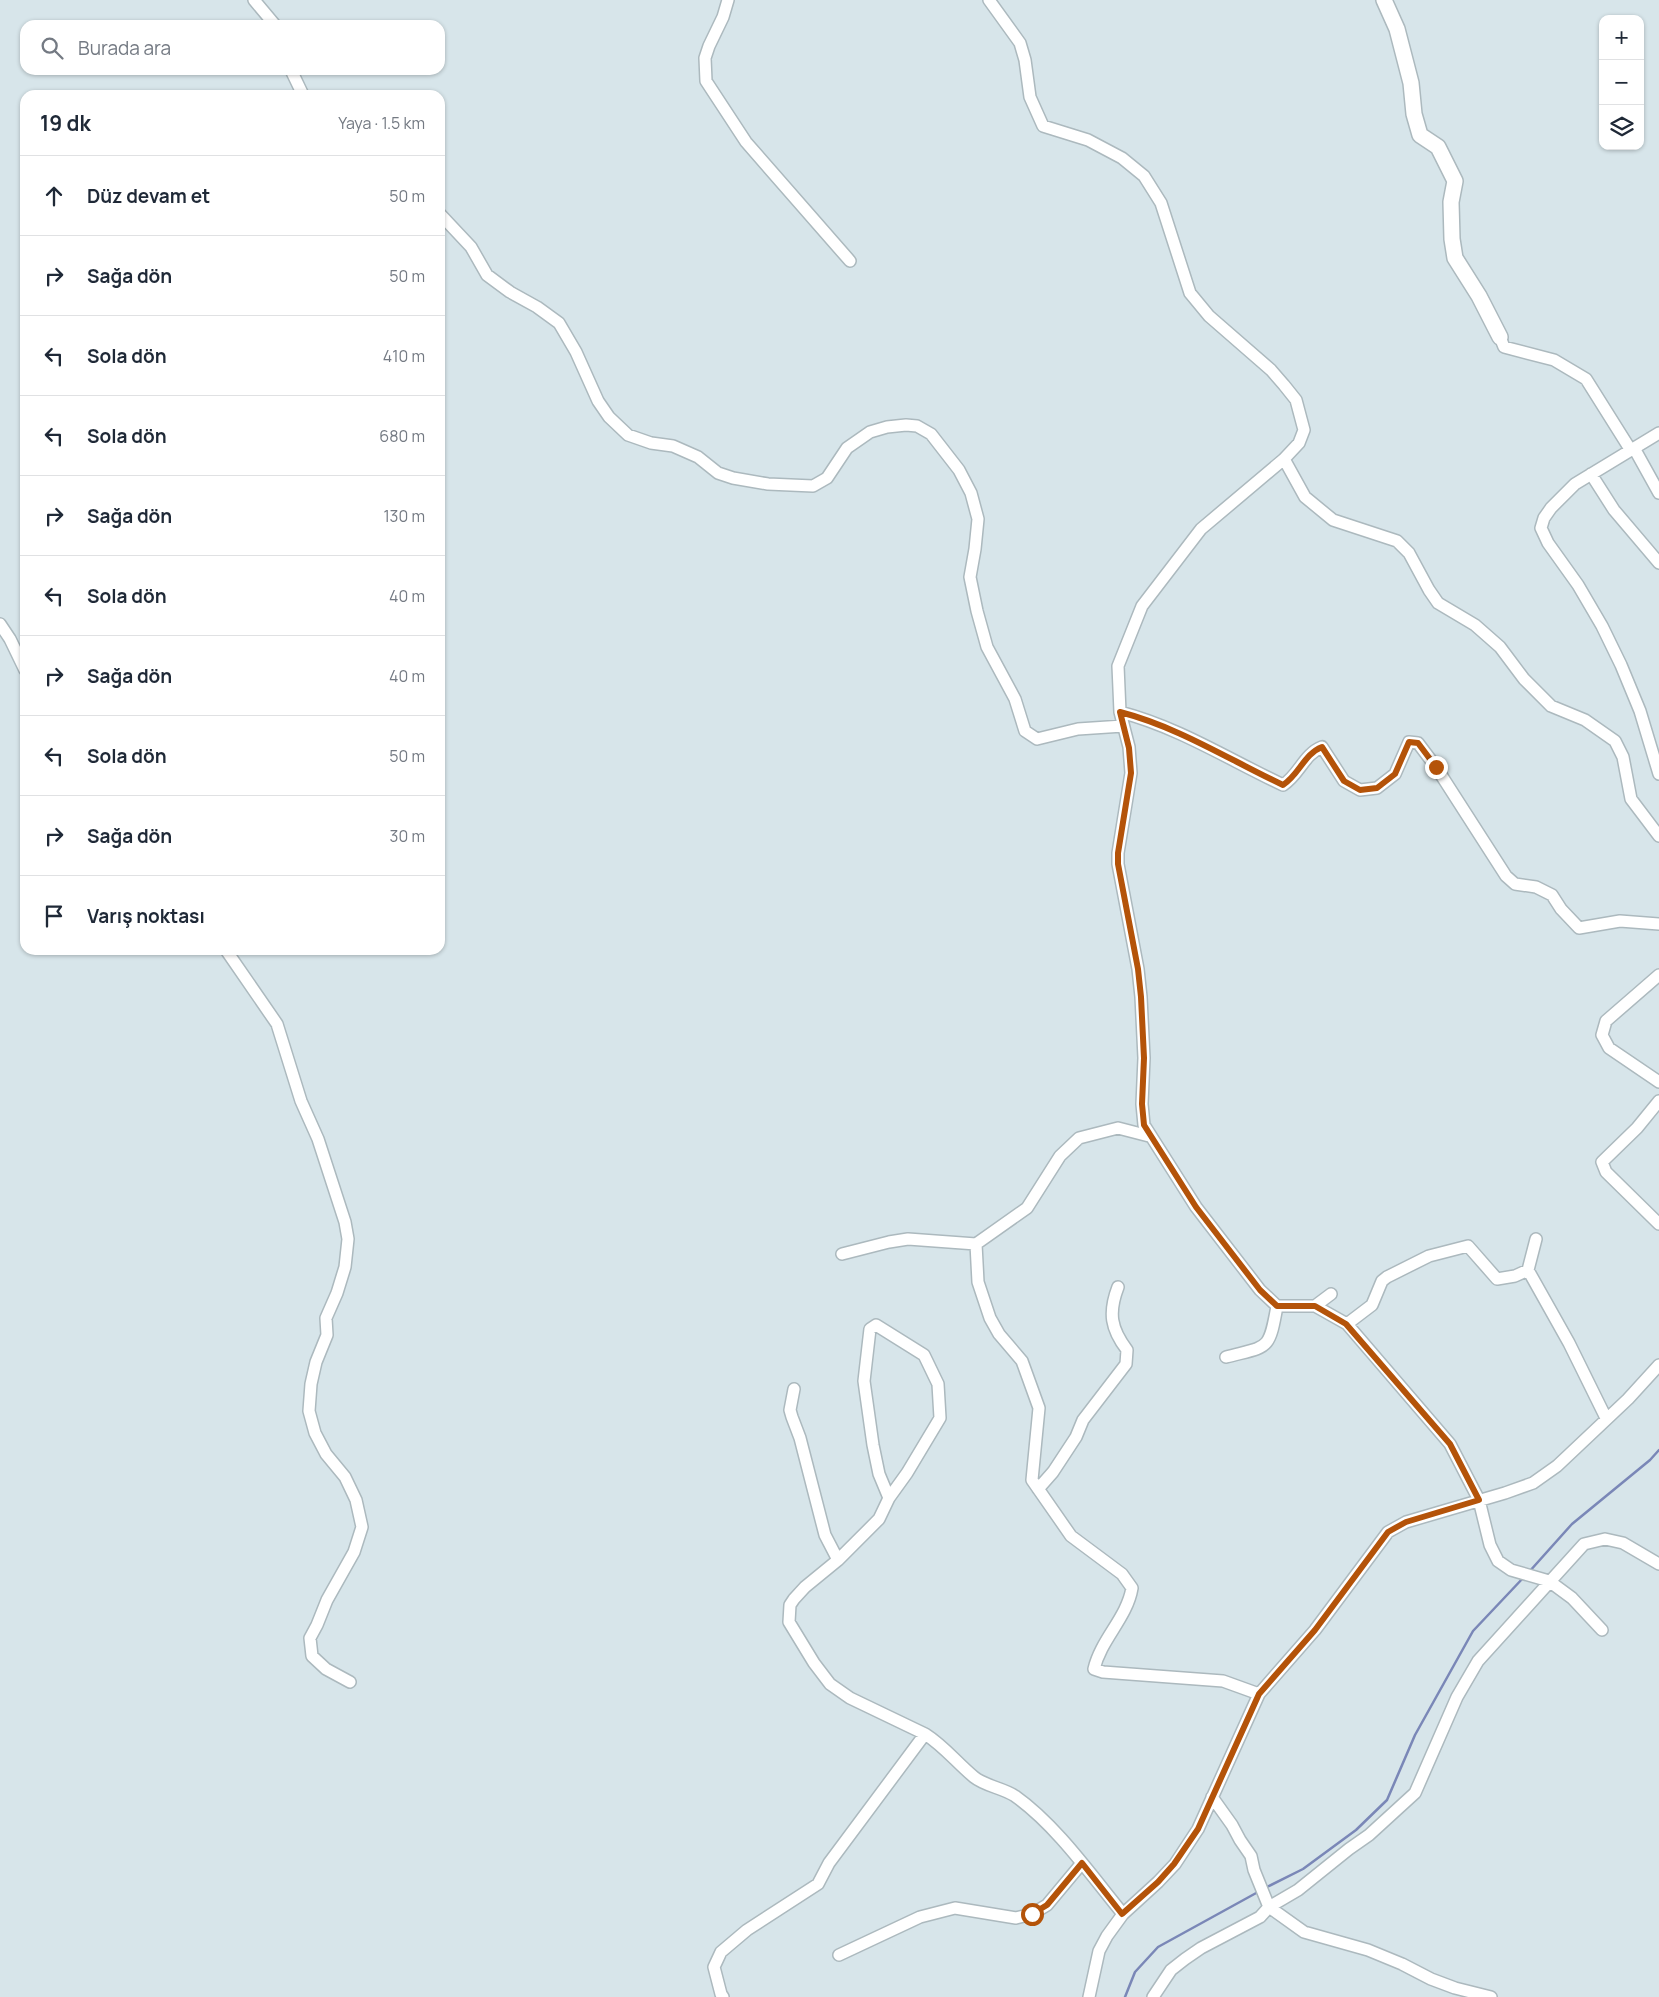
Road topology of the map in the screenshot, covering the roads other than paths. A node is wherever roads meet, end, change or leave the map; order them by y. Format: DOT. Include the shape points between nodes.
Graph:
graph roads {
  1 [pos="254,0"];
  2 [pos="728,0"];
  3 [pos="990,0"];
  4 [pos="1384,0"];
  5 [pos="271,20"];
  6 [pos="293,75"];
  7 [pos="301,90"];
  8 [pos="445,219"];
  9 [pos="850,260"];
  10 [pos="1500,338"];
  11 [pos="1659,433"];
  12 [pos="1632,449"];
  13 [pos="1284,459"];
  14 [pos="1591,474"];
  15 [pos="1659,493"];
  16 [pos="1659,563"];
  17 [pos="0,624"];
  18 [pos="20,660"];
  19 [pos="1120,712"];
  20 [pos="1123,726"];
  21 [pos="1659,774"];
  22 [pos="1659,836"];
  23 [pos="1659,924"];
  24 [pos="229,955"];
  25 [pos="1659,975"];
  26 [pos="1659,1082"];
  27 [pos="1659,1100"];
  28 [pos="1149,1136"];
  29 [pos="1659,1224"];
  30 [pos="1536,1239"];
  31 [pos="976,1244"];
  32 [pos="842,1254"];
  33 [pos="1528,1270"];
  34 [pos="1118,1287"];
  35 [pos="1331,1294"];
  36 [pos="1277,1306"];
  37 [pos="1315,1306"];
  38 [pos="1346,1324"];
  39 [pos="1226,1357"];
  40 [pos="1659,1365"];
  41 [pos="794,1389"];
  42 [pos="1606,1418"];
  43 [pos="1038,1489"];
  44 [pos="889,1498"];
  45 [pos="1479,1500"];
  46 [pos="838,1560"];
  47 [pos="1659,1564"];
  48 [pos="1549,1581"];
  49 [pos="1602,1630"];
  50 [pos="350,1682"];
  51 [pos="1259,1694"];
  52 [pos="925,1734"];
  53 [pos="1212,1797"];
  54 [pos="1082,1863"];
  55 [pos="1269,1907"];
  56 [pos="1122,1914"];
  57 [pos="839,1955"];
  58 [pos="723,1997"];
  59 [pos="1089,1997"];
  60 [pos="1153,1997"];
  61 [pos="1491,1997"];
  1 -- 5 [label="street"];
  2 -- 9 [label="street" via="709,46 706,81 746,142"];
  3 -- 13 [label="street" via="1020,43 1030,97 1043,126 1088,140 1122,158 1144,176 1162,203 1190,292 1222,328 1271,370 1296,400 1304,430 1299,442"];
  4 -- 10 [label="street" via="1397,29 1420,135 1438,148 1455,181 1451,202 1456,258"];
  6 -- 7 [label="street"];
  8 -- 20 [label="street" via="471,247 487,275 559,323 598,401 628,435 698,456 718,473 733,478 813,486 827,478 848,448 870,432 906,425 918,426 931,434 959,470 971,493 978,519 970,577 977,611 987,647 1015,699 1024,731 1037,739 1078,730"];
  10 -- 12 [label="street" via="1504,346 1554,360 1586,379"];
  11 -- 12 [label="street"];
  12 -- 14 [label="street"];
  12 -- 15 [label="street"];
  13 -- 19 [label="street" via="1201,529 1142,606 1118,666"];
  13 -- 22 [label="street" via="1306,497 1333,520 1397,541 1409,553 1438,603 1475,625 1500,647 1524,679 1551,706 1585,720 1615,741 1623,757 1631,799"];
  14 -- 16 [label="street" via="1614,510"];
  14 -- 21 [label="street" via="1575,484 1551,508 1541,528 1602,626 1621,665 1640,711"];
  17 -- 18 [label="street"];
  19 -- 20 [label="street"];
  19 -- 23 [label="street" via="1177,732 1283,785 1292,780 1312,751 1322,747 1344,781 1360,790 1377,788 1395,774 1409,742 1418,743 1506,876 1515,884 1536,887 1552,896 1579,928 1620,920"];
  20 -- 28 [label="street" via="1131,773 1118,864 1139,978 1144,1058 1142,1104 1144,1125"];
  24 -- 50 [label="street" via="277,1024 301,1101 318,1139 348,1239 345,1267 326,1318 327,1335 311,1384 309,1411 315,1433 326,1454 344,1477 356,1500 362,1527 354,1552 310,1638 312,1656 326,1669"];
  25 -- 26 [label="street" via="1606,1021 1602,1035 1609,1048"];
  27 -- 29 [label="street" via="1637,1128 1602,1162 1606,1172"];
  28 -- 31 [label="street" via="1118,1128 1079,1138 1060,1156 1027,1208"];
  28 -- 36 [label="street" via="1172,1166 1196,1207 1260,1290"];
  30 -- 33 [label="street"];
  31 -- 32 [label="street" via="908,1238"];
  31 -- 43 [label="street" via="978,1282 990,1318 1022,1361 1039,1408 1032,1480"];
  33 -- 38 [label="street" via="1498,1280 1468,1246 1430,1256 1382,1281 1372,1305"];
  33 -- 42 [label="street"];
  34 -- 43 [label="street" via="1111,1315 1117,1336 1127,1350 1126,1364 1087,1414 1054,1472"];
  35 -- 37 [label="street"];
  36 -- 37 [label="street"];
  36 -- 39 [label="street" via="1270,1340 1261,1348"];
  37 -- 38 [label="street"];
  38 -- 45 [label="street" via="1450,1444"];
  40 -- 42 [label="street"];
  41 -- 46 [label="street" via="790,1402 792,1417 826,1535"];
  42 -- 45 [label="street" via="1557,1466 1533,1483"];
  43 -- 51 [label="street" via="1071,1536 1122,1574 1132,1588 1130,1600 1098,1655 1094,1669 1223,1681"];
  44 -- 44 [label="street" via="940,1418 938,1384 924,1355 876,1325 870,1330 864,1381 879,1474"];
  44 -- 46 [label="street" via="879,1519"];
  45 -- 48 [label="street" via="1490,1545 1498,1561 1510,1570"];
  45 -- 51 [label="street" via="1406,1522 1388,1532 1315,1630"];
  46 -- 52 [label="street" via="794,1599 790,1605 790,1622 830,1684 850,1698"];
  47 -- 48 [label="street" via="1623,1543 1605,1539 1584,1544"];
  48 -- 49 [label="street" via="1572,1598"];
  48 -- 55 [label="street" via="1478,1661 1457,1697 1415,1793 1369,1835 1298,1890"];
  51 -- 53 [label="street"];
  52 -- 54 [label="street" via="976,1779 1014,1795"];
  52 -- 58 [label="street" via="840,1847 818,1884 747,1930 721,1952 714,1967"];
  53 -- 55 [label="street" via="1252,1856 1254,1870"];
  53 -- 56 [label="street" via="1198,1829 1174,1864"];
  54 -- 56 [label="street"];
  54 -- 57 [label="street" via="1047,1905 1032,1914 1016,1918 955,1908 920,1917"];
  55 -- 60 [label="street" via="1260,1917 1201,1948 1171,1970"];
  55 -- 61 [label="street" via="1304,1932 1368,1950 1455,1988"];
  56 -- 59 [label="street" via="1099,1951"];
}
